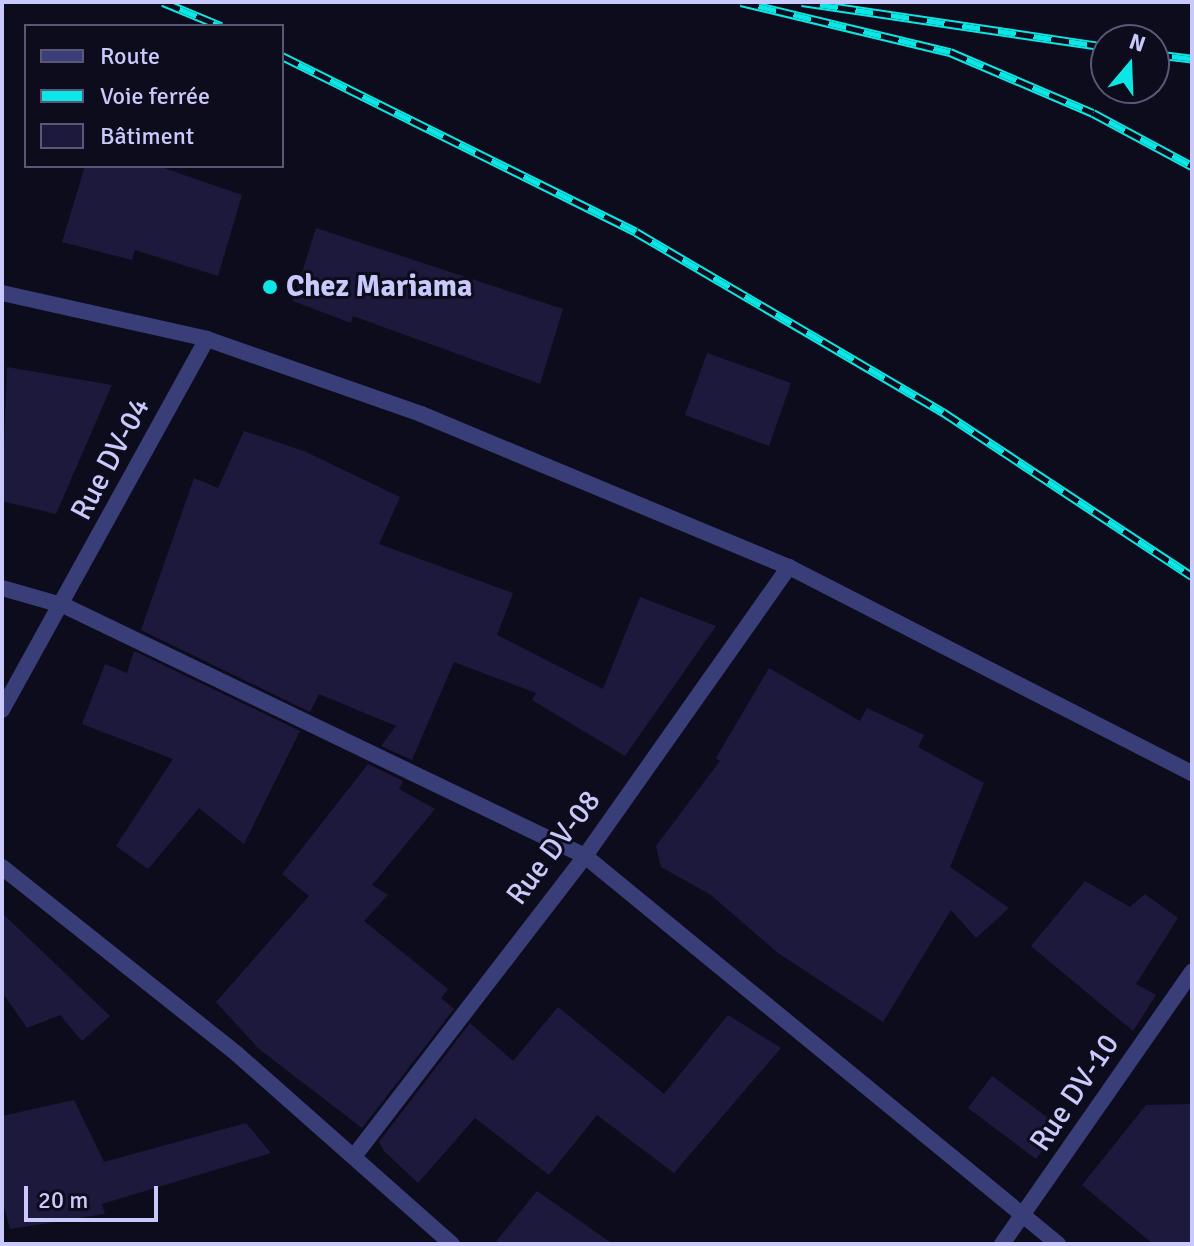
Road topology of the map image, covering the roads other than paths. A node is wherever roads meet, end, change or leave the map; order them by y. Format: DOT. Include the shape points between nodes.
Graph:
graph roads {
  1 [pos="2,293"];
  2 [pos="207,339"];
  3 [pos="789,567"];
  4 [pos="2,588"];
  5 [pos="65,606"];
  6 [pos="2,710"];
  7 [pos="1192,773"];
  8 [pos="585,856"];
  9 [pos="2,867"];
  10 [pos="1192,972"];
  11 [pos="355,1155"];
  12 [pos="1025,1217"];
  13 [pos="452,1244"];
  14 [pos="1002,1244"];
  15 [pos="1058,1244"];
  1 -- 2 [label="street"];
  2 -- 3 [label="street" via="421,414"];
  2 -- 5 [label="street, Rue DV-04"];
  3 -- 7 [label="street"];
  3 -- 8 [label="street, Rue DV-08"];
  4 -- 5 [label="street"];
  5 -- 6 [label="street, Rue DV-04"];
  5 -- 8 [label="street"];
  8 -- 11 [label="street, Rue DV-08"];
  8 -- 12 [label="street"];
  9 -- 11 [label="street"];
  10 -- 12 [label="street, Rue DV-10"];
  11 -- 13 [label="street"];
  12 -- 14 [label="street, Rue DV-10"];
  12 -- 15 [label="street"];
}
